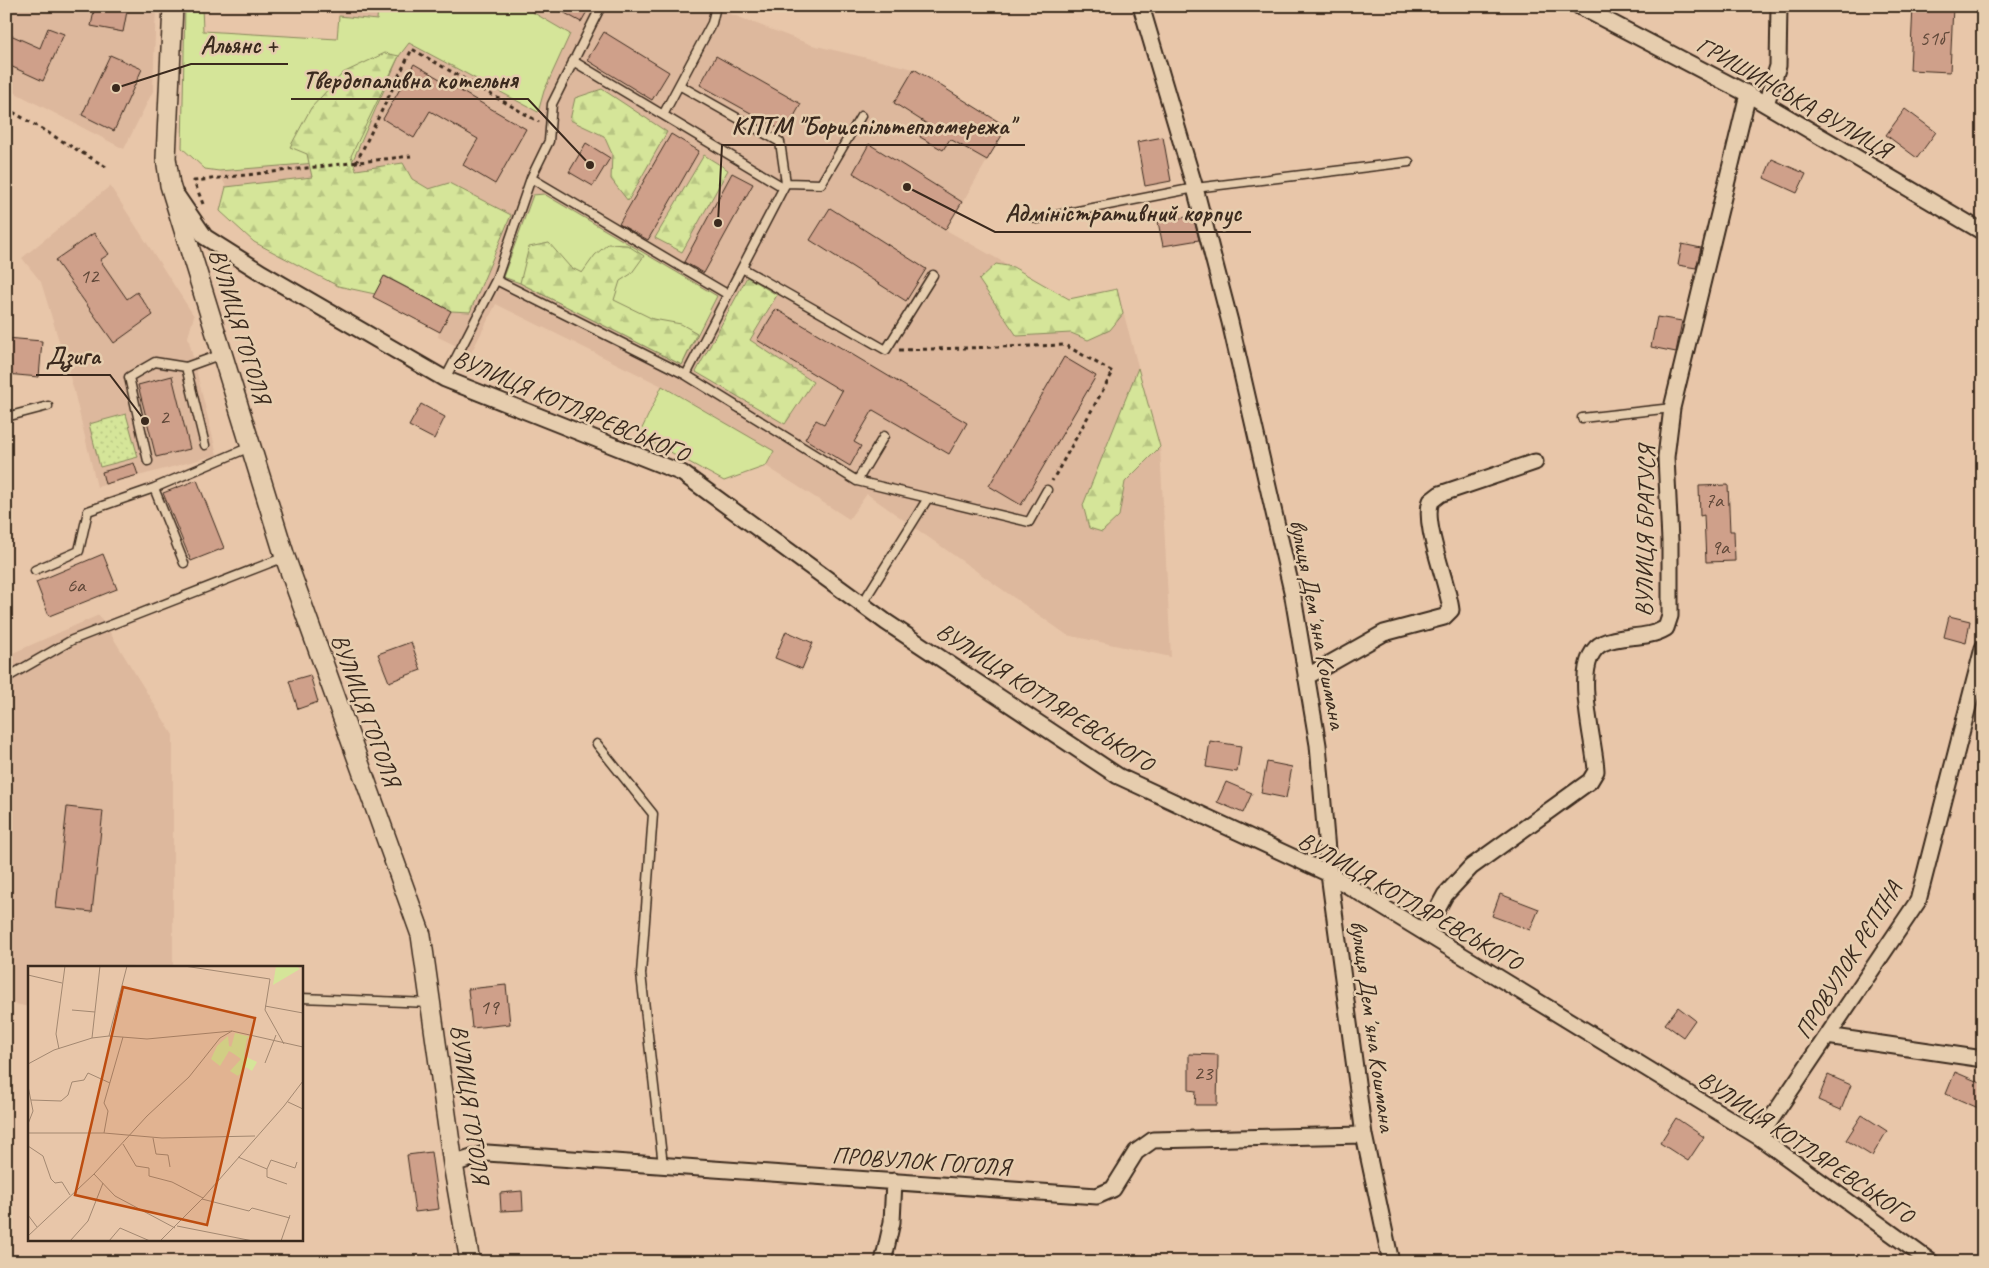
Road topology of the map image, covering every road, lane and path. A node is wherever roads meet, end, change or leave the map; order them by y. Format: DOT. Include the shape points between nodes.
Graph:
graph roads {
  1 [pos="173,6"];
  2 [pos="601,6"];
  3 [pos="716,6"];
  4 [pos="1141,6"];
  5 [pos="1579,6"];
  6 [pos="1779,6"];
  7 [pos="573,61"];
  8 [pos="679,85"];
  9 [pos="1748,94"];
  10 [pos="1766,104"];
  11 [pos="6,108"];
  12 [pos="663,115"];
  13 [pos="861,116"];
  14 [pos="550,129"];
  15 [pos="411,156"];
  16 [pos="1408,162"];
  17 [pos="356,163"];
  18 [pos="108,168"];
  19 [pos="532,178"];
  20 [pos="194,182"];
  21 [pos="170,185"];
  22 [pos="785,185"];
  23 [pos="1195,188"];
  24 [pos="1037,219"];
  25 [pos="1983,232"];
  26 [pos="742,268"];
  27 [pos="933,275"];
  28 [pos="496,280"];
  29 [pos="727,294"];
  30 [pos="886,350"];
  31 [pos="222,354"];
  32 [pos="186,367"];
  33 [pos="686,375"];
  34 [pos="445,379"];
  35 [pos="48,406"];
  36 [pos="1672,408"];
  37 [pos="6,417"];
  38 [pos="1582,418"];
  39 [pos="884,436"];
  40 [pos="205,445"];
  41 [pos="251,447"];
  42 [pos="148,461"];
  43 [pos="1535,462"];
  44 [pos="857,481"];
  45 [pos="154,488"];
  46 [pos="1047,490"];
  47 [pos="928,498"];
  48 [pos="285,557"];
  49 [pos="184,564"];
  50 [pos="35,570"];
  51 [pos="862,604"];
  52 [pos="1983,648"];
  53 [pos="1306,676"];
  54 [pos="6,678"];
  55 [pos="597,744"];
  56 [pos="1329,874"];
  57 [pos="1425,932"];
  58 [pos="302,998"];
  59 [pos="430,1003"];
  60 [pos="1827,1036"];
  61 [pos="1983,1059"];
  62 [pos="1364,1135"];
  63 [pos="1759,1137"];
  64 [pos="453,1164"];
  65 [pos="663,1165"];
  66 [pos="894,1181"];
  67 [pos="470,1262"];
  68 [pos="883,1262"];
  69 [pos="1391,1262"];
  70 [pos="1931,1262"];
  1 -- 21 [label="street, ВУЛИЦЯ ГОГОЛЯ" via="166,158"];
  2 -- 7 [label="lane"];
  3 -- 8 [label="lane" via="712,23"];
  4 -- 23 [label="street, вулиця Демʼяна Кошмана"];
  5 -- 9 [label="street, ГРИШИНСЬКА ВУЛИЦЯ"];
  6 -- 10 [label="street" via="1778,66"];
  7 -- 12 [label="lane"];
  7 -- 14 [label="lane" via="552,104"];
  8 -- 12 [label="lane"];
  8 -- 22 [label="lane" via="780,142"];
  9 -- 10 [label="street, ГРИШИНСЬКА ВУЛИЦЯ"];
  9 -- 36 [label="street, ВУЛИЦЯ БРАТУСЯ"];
  10 -- 25 [label="street, ГРИШИНСЬКА ВУЛИЦЯ"];
  11 -- 18 [label="path"];
  12 -- 22 [label="lane"];
  13 -- 22 [label="lane" via="821,184"];
  14 -- 17 [label="path" via="412,49"];
  14 -- 19 [label="lane"];
  15 -- 17 [label="path"];
  16 -- 23 [label="lane"];
  17 -- 20 [label="path"];
  19 -- 28 [label="lane"];
  19 -- 29 [label="lane"];
  21 -- 31 [label="street, ВУЛИЦЯ ГОГОЛЯ"];
  21 -- 34 [label="street, ВУЛИЦЯ КОТЛЯРЕВСЬКОГО" via="205,237"];
  22 -- 26 [label="lane"];
  23 -- 24 [label="lane"];
  23 -- 53 [label="street, вулиця Демʼяна Кошмана" via="1288,572"];
  26 -- 29 [label="lane"];
  26 -- 30 [label="lane"];
  27 -- 30 [label="lane"];
  28 -- 33 [label="lane"];
  28 -- 34 [label="lane"];
  29 -- 33 [label="lane"];
  30 -- 46 [label="path" via="1066,345 1113,372"];
  31 -- 32 [label="lane"];
  31 -- 41 [label="street, ВУЛИЦЯ ГОГОЛЯ"];
  32 -- 40 [label="lane"];
  32 -- 42 [label="lane" via="155,362 129,377"];
  33 -- 44 [label="lane"];
  34 -- 51 [label="street, ВУЛИЦЯ КОТЛЯРЕВСЬКОГО" via="682,474"];
  35 -- 37 [label="lane"];
  36 -- 38 [label="lane"];
  36 -- 57 [label="street, ВУЛИЦЯ БРАТУСЯ" via="1666,457 1670,569 1670,616 1666,628 1657,634 1603,643 1591,653 1584,682 1596,771 1590,781 1471,867 1445,894"];
  39 -- 44 [label="lane"];
  41 -- 45 [label="lane"];
  41 -- 48 [label="street, ВУЛИЦЯ ГОГОЛЯ"];
  43 -- 53 [label="street" via="1440,494 1431,501 1428,517 1450,596 1451,610 1444,617 1384,633"];
  44 -- 47 [label="lane"];
  45 -- 49 [label="lane"];
  45 -- 50 [label="lane" via="88,510 79,551"];
  46 -- 47 [label="lane" via="1029,522"];
  47 -- 51 [label="lane"];
  48 -- 54 [label="lane" via="72,640"];
  48 -- 59 [label="street, ВУЛИЦЯ ГОГОЛЯ" via="421,935"];
  51 -- 56 [label="street, ВУЛИЦЯ КОТЛЯРЕВСЬКОГО" via="1118,776"];
  52 -- 60 [label="street, ПРОВУЛОК РЄПІНА" via="1918,901"];
  53 -- 56 [label="street, вулиця Демʼяна Кошмана" via="1318,745"];
  55 -- 65 [label="lane" via="653,814 641,974"];
  56 -- 57 [label="street, ВУЛИЦЯ КОТЛЯРЕВСЬКОГО"];
  56 -- 62 [label="street, вулиця Демʼяна Кошмана"];
  57 -- 63 [label="street, ВУЛИЦЯ КОТЛЯРЕВСЬКОГО"];
  58 -- 59 [label="lane"];
  59 -- 64 [label="street, ВУЛИЦЯ ГОГОЛЯ"];
  60 -- 61 [label="street"];
  60 -- 63 [label="street, ПРОВУЛОК РЄПІНА"];
  62 -- 66 [label="street, ПРОВУЛОК ГОГОЛЯ" via="1153,1140 1136,1152 1113,1189 1097,1196"];
  62 -- 69 [label="street, вулиця Демʼяна Кошмана"];
  63 -- 70 [label="street, ВУЛИЦЯ КОТЛЯРЕВСЬКОГО"];
  64 -- 65 [label="street, ПРОВУЛОК ГОГОЛЯ" via="488,1153"];
  64 -- 67 [label="street, ВУЛИЦЯ ГОГОЛЯ"];
  65 -- 66 [label="street, ПРОВУЛОК ГОГОЛЯ"];
  66 -- 68 [label="street" via="892,1222"];
}
